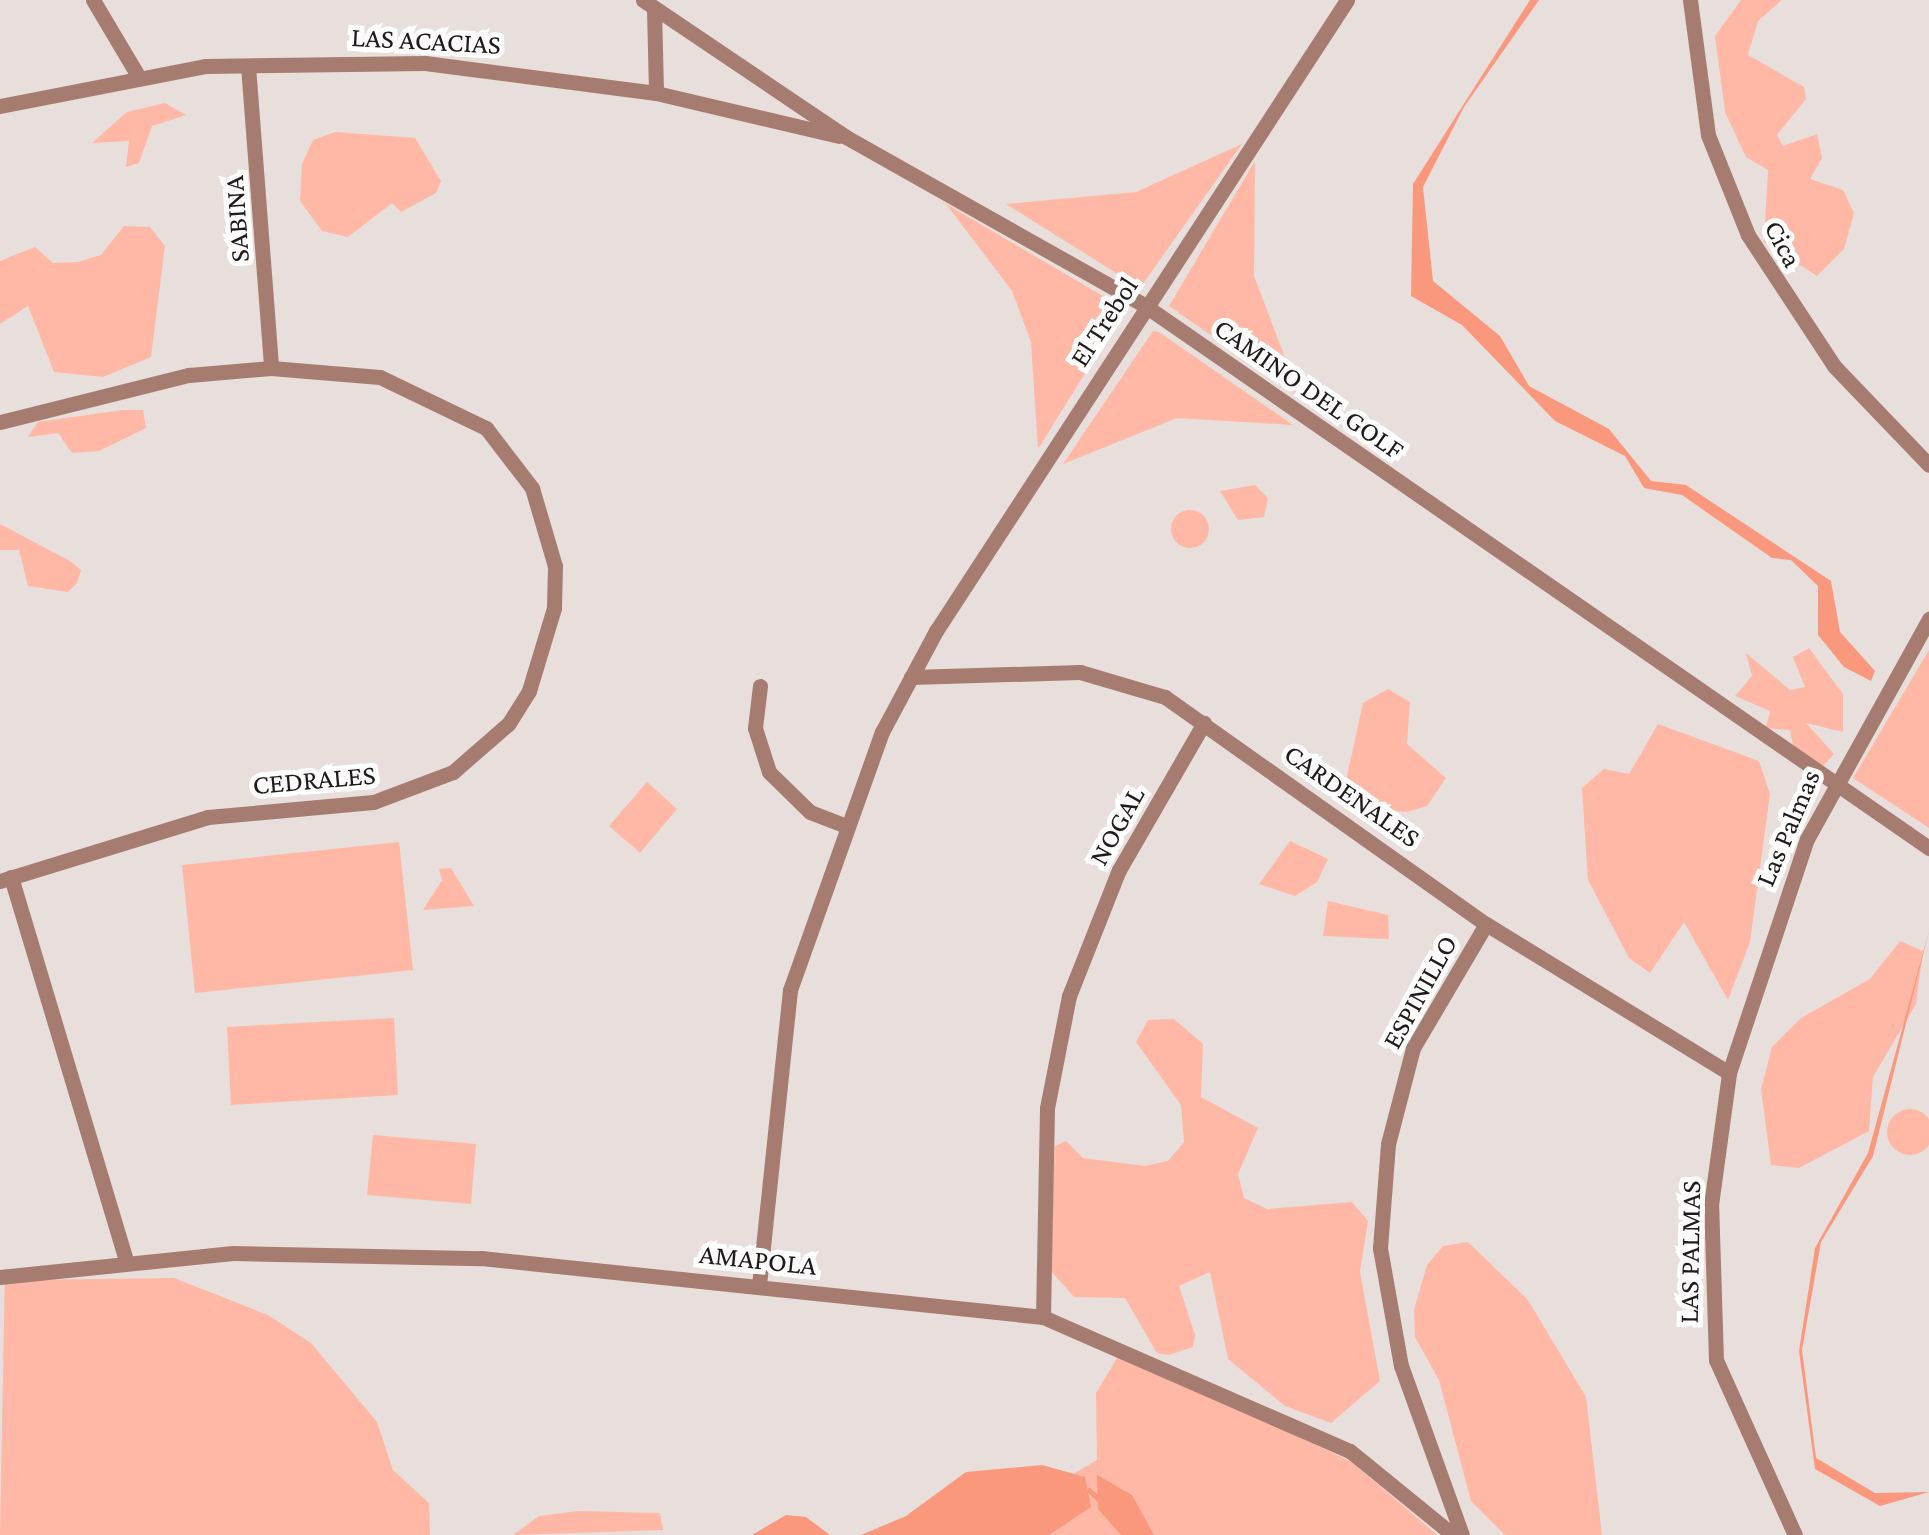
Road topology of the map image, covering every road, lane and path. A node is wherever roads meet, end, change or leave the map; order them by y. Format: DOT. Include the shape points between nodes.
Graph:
graph roads {
  1 [pos="93,0"];
  2 [pos="1348,0"];
  3 [pos="1690,0"];
  4 [pos="648,4"];
  5 [pos="248,66"];
  6 [pos="137,74"];
  7 [pos="656,92"];
  8 [pos="0,106"];
  9 [pos="846,137"];
  10 [pos="1144,305"];
  11 [pos="271,368"];
  12 [pos="0,422"];
  13 [pos="1929,466"];
  14 [pos="1929,619"];
  15 [pos="910,676"];
  16 [pos="760,686"];
  17 [pos="1204,723"];
  18 [pos="1833,784"];
  19 [pos="844,825"];
  20 [pos="1929,848"];
  21 [pos="5,879"];
  22 [pos="1486,924"];
  23 [pos="1729,1073"];
  24 [pos="126,1263"];
  25 [pos="0,1278"];
  26 [pos="759,1284"];
  27 [pos="1044,1317"];
  28 [pos="1453,1535"];
  29 [pos="1462,1535"];
  30 [pos="1796,1535"];
  1 -- 6 [label="street"];
  2 -- 10 [label="street, El Trebol"];
  3 -- 13 [label="street, Cica" via="1708,135 1748,235 1834,366"];
  4 -- 7 [label="street"];
  4 -- 9 [label="street, CAMINO DEL GOLF"];
  5 -- 6 [label="street, LAS ACACIAS"];
  5 -- 7 [label="street, LAS ACACIAS" via="426,64"];
  5 -- 11 [label="street, SABINA"];
  6 -- 8 [label="street, LAS ACACIAS"];
  7 -- 9 [label="street, LAS ACACIAS" via="783,130"];
  9 -- 10 [label="street, CAMINO DEL GOLF"];
  10 -- 15 [label="street, El Trebol"];
  10 -- 18 [label="street, CAMINO DEL GOLF"];
  11 -- 12 [label="street, CEDRALES" via="123,386"];
  11 -- 21 [label="street, CEDRALES" via="419,388 486,428 523,471 555,566 554,608 530,691 472,758 399,796 208,817"];
  14 -- 18 [label="street, Las Palmas"];
  15 -- 17 [label="street, CARDENALES" via="1080,672 1165,697"];
  15 -- 19 [label="street, El Trebol"];
  16 -- 19 [label="street" via="755,728 769,772 810,812"];
  17 -- 22 [label="street, CARDENALES"];
  17 -- 27 [label="street, NOGAL" via="1119,870 1082,957 1047,1108"];
  18 -- 20 [label="street, CAMINO DEL GOLF"];
  18 -- 23 [label="street, Las Palmas"];
  19 -- 26 [label="street, El Trebol" via="790,990"];
  21 -- 24 [label="street"];
  22 -- 23 [label="street, CARDENALES"];
  22 -- 29 [label="street, ESPINILLO" via="1413,1048 1388,1144 1380,1248 1386,1300 1418,1423"];
  23 -- 30 [label="street, LAS PALMAS" via="1711,1205 1716,1360"];
  24 -- 25 [label="street, AMAPOLA"];
  24 -- 26 [label="street, AMAPOLA" via="314,1252"];
  26 -- 27 [label="street, AMAPOLA"];
  27 -- 28 [label="street, AMAPOLA" via="1350,1451"];
}
